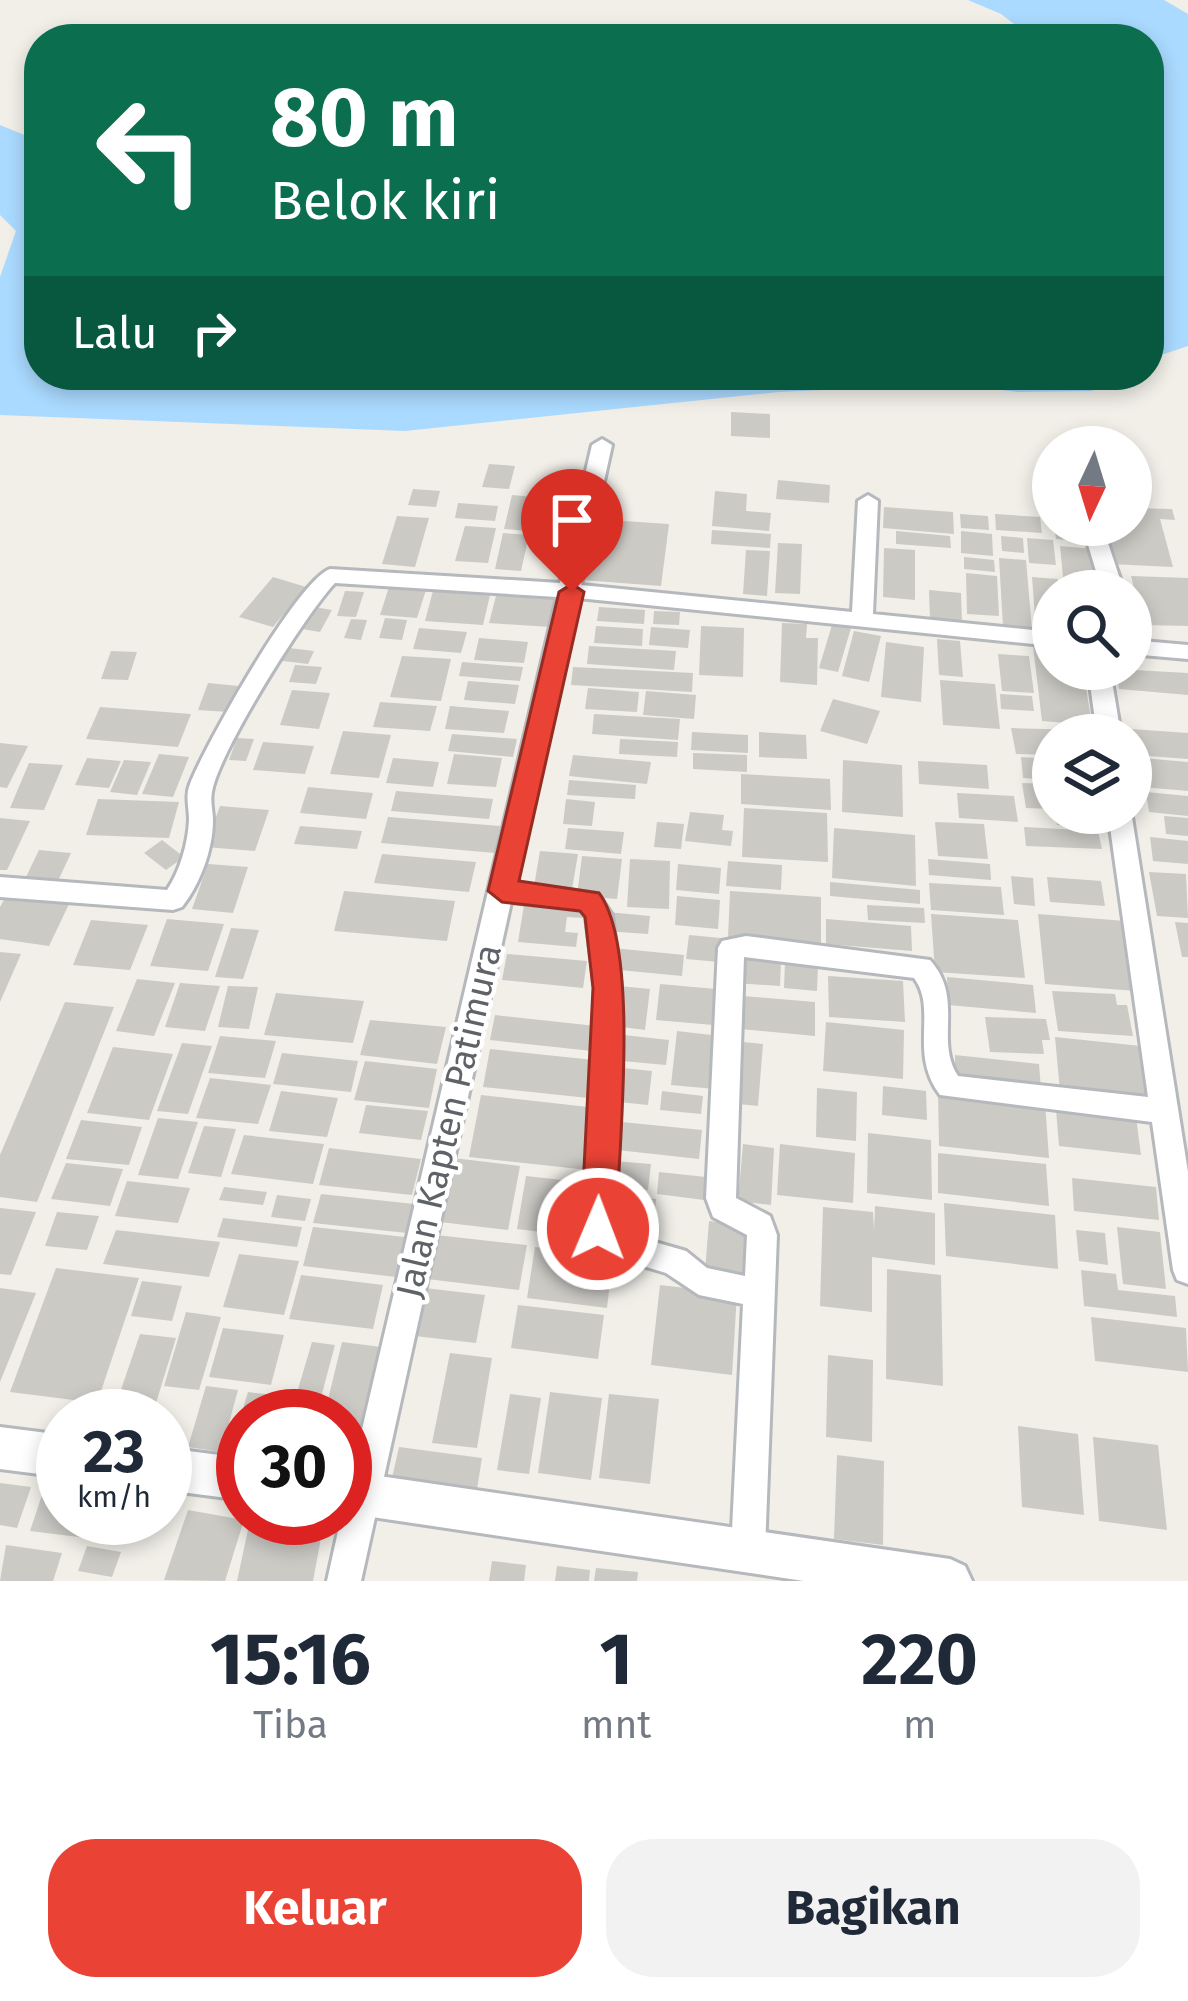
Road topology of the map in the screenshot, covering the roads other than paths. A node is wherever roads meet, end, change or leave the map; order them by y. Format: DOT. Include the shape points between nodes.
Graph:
graph roads {
  1 [pos="602,446"];
  2 [pos="868,501"];
  3 [pos="572,592"];
  4 [pos="862,621"];
  5 [pos="1032,636"];
  6 [pos="1152,648"];
  7 [pos="1188,652"];
  8 [pos="1123,834"];
  9 [pos="0,887"];
  10 [pos="502,891"];
  11 [pos="1165,1111"];
  12 [pos="1188,1270"];
  13 [pos="759,1293"];
  14 [pos="372,1420"];
  15 [pos="0,1448"];
  16 [pos="36,1453"];
  17 [pos="372,1496"];
  18 [pos="348,1545"];
  19 [pos="748,1550"];
  20 [pos="344,1581"];
  21 [pos="950,1581"];
  1 -- 3 [label="street, Jalan Kapten Patimura"];
  2 -- 4 [label="street"];
  3 -- 4 [label="street"];
  3 -- 9 [label="street" via="330,576 272,652 202,782 201,821 173,900"];
  3 -- 10 [label="street, Jalan Kapten Patimura"];
  4 -- 5 [label="street"];
  6 -- 7 [label="street"];
  8 -- 11 [label="street"];
  10 -- 13 [label="street" via="589,901 599,915 608,1012 598,1229 618,1245 675,1261 699,1281"];
  10 -- 14 [label="street, Jalan Kapten Patimura"];
  11 -- 12 [label="street"];
  11 -- 13 [label="street" via="950,1087 938,1072 933,982 921,968 731,948 721,1198 724,1208 759,1226"];
  13 -- 19 [label="street"];
  15 -- 16 [label="street"];
  17 -- 19 [label="street"];
  18 -- 20 [label="street, Jalan Kapten Patimura"];
  19 -- 21 [label="street"];
}
